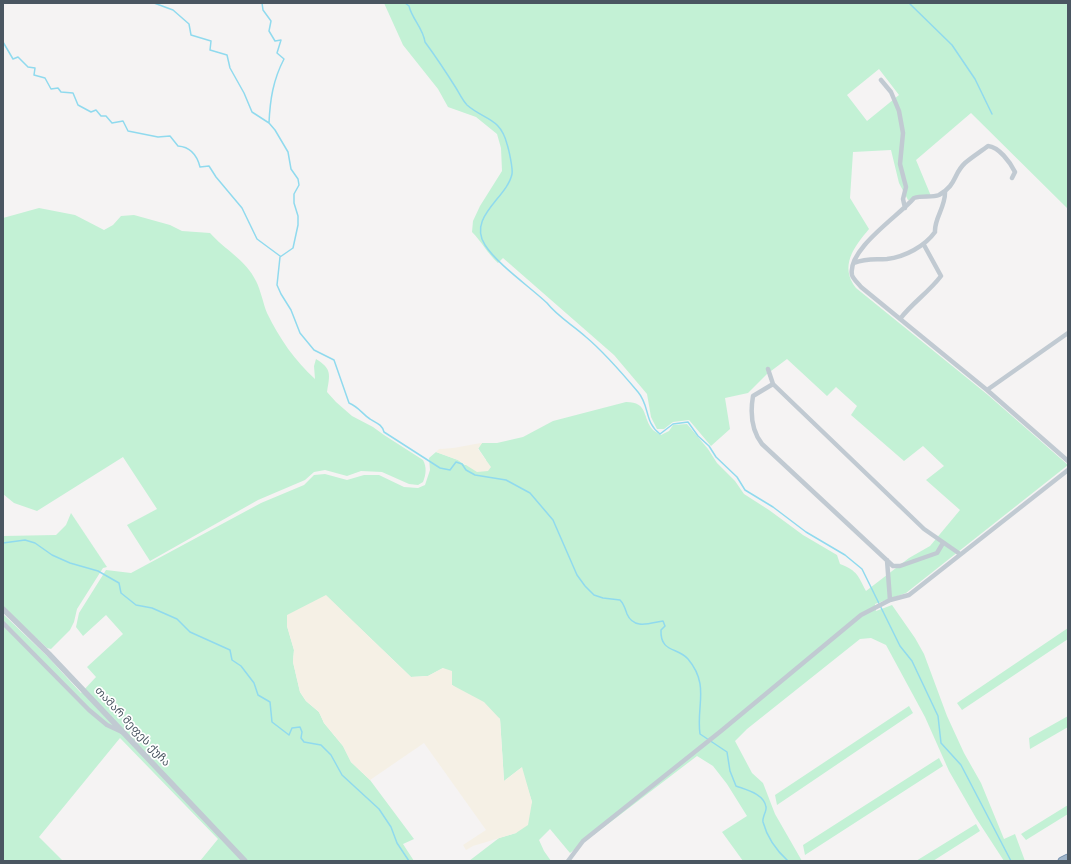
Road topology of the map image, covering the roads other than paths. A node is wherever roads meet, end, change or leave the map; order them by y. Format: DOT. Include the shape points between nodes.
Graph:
graph roads {
  1 [pos="881,80"];
  2 [pos="1012,178"];
  3 [pos="945,191"];
  4 [pos="905,208"];
  5 [pos="924,245"];
  6 [pos="854,263"];
  7 [pos="900,319"];
  8 [pos="1068,333"];
  9 [pos="768,369"];
  10 [pos="773,384"];
  11 [pos="987,390"];
  12 [pos="1068,461"];
  13 [pos="1068,470"];
  14 [pos="943,543"];
  15 [pos="960,554"];
  16 [pos="887,560"];
  17 [pos="890,600"];
  18 [pos="3,609"];
  19 [pos="3,623"];
  20 [pos="123,733"];
  21 [pos="1068,858"];
  22 [pos="245,861"];
  23 [pos="568,861"];
  24 [pos="1062,861"];
  1 -- 4 [label="street" via="899,111 903,133 900,164 906,187 903,199"];
  2 -- 3 [label="street" via="1015,172 1010,163 993,146 988,146 964,164 957,173 954,183"];
  3 -- 4 [label="street" via="937,196 914,198"];
  3 -- 5 [label="street" via="946,200 934,226 935,232"];
  4 -- 6 [label="street" via="878,230"];
  5 -- 6 [label="street" via="897,257 872,258"];
  5 -- 7 [label="street" via="940,276 933,287"];
  6 -- 7 [label="street" via="852,276 861,287"];
  7 -- 11 [label="street"];
  8 -- 11 [label="street"];
  9 -- 10 [label="street"];
  10 -- 14 [label="street" via="924,529"];
  10 -- 16 [label="street" via="753,396 751,409 756,436"];
  11 -- 12 [label="street"];
  13 -- 15 [label="street"];
  14 -- 15 [label="street"];
  14 -- 16 [label="street" via="937,553 900,566 893,566"];
  15 -- 17 [label="street" via="909,595"];
  16 -- 17 [label="street"];
  17 -- 23 [label="street" via="861,615 583,842"];
  18 -- 20 [label="street, თამარ მეფეს ქუჩა"];
  19 -- 20 [label="street" via="89,710 106,725"];
  20 -- 22 [label="street, თამარ მეფეს ქუჩა"];
  21 -- 24 [label="highway"];
}
